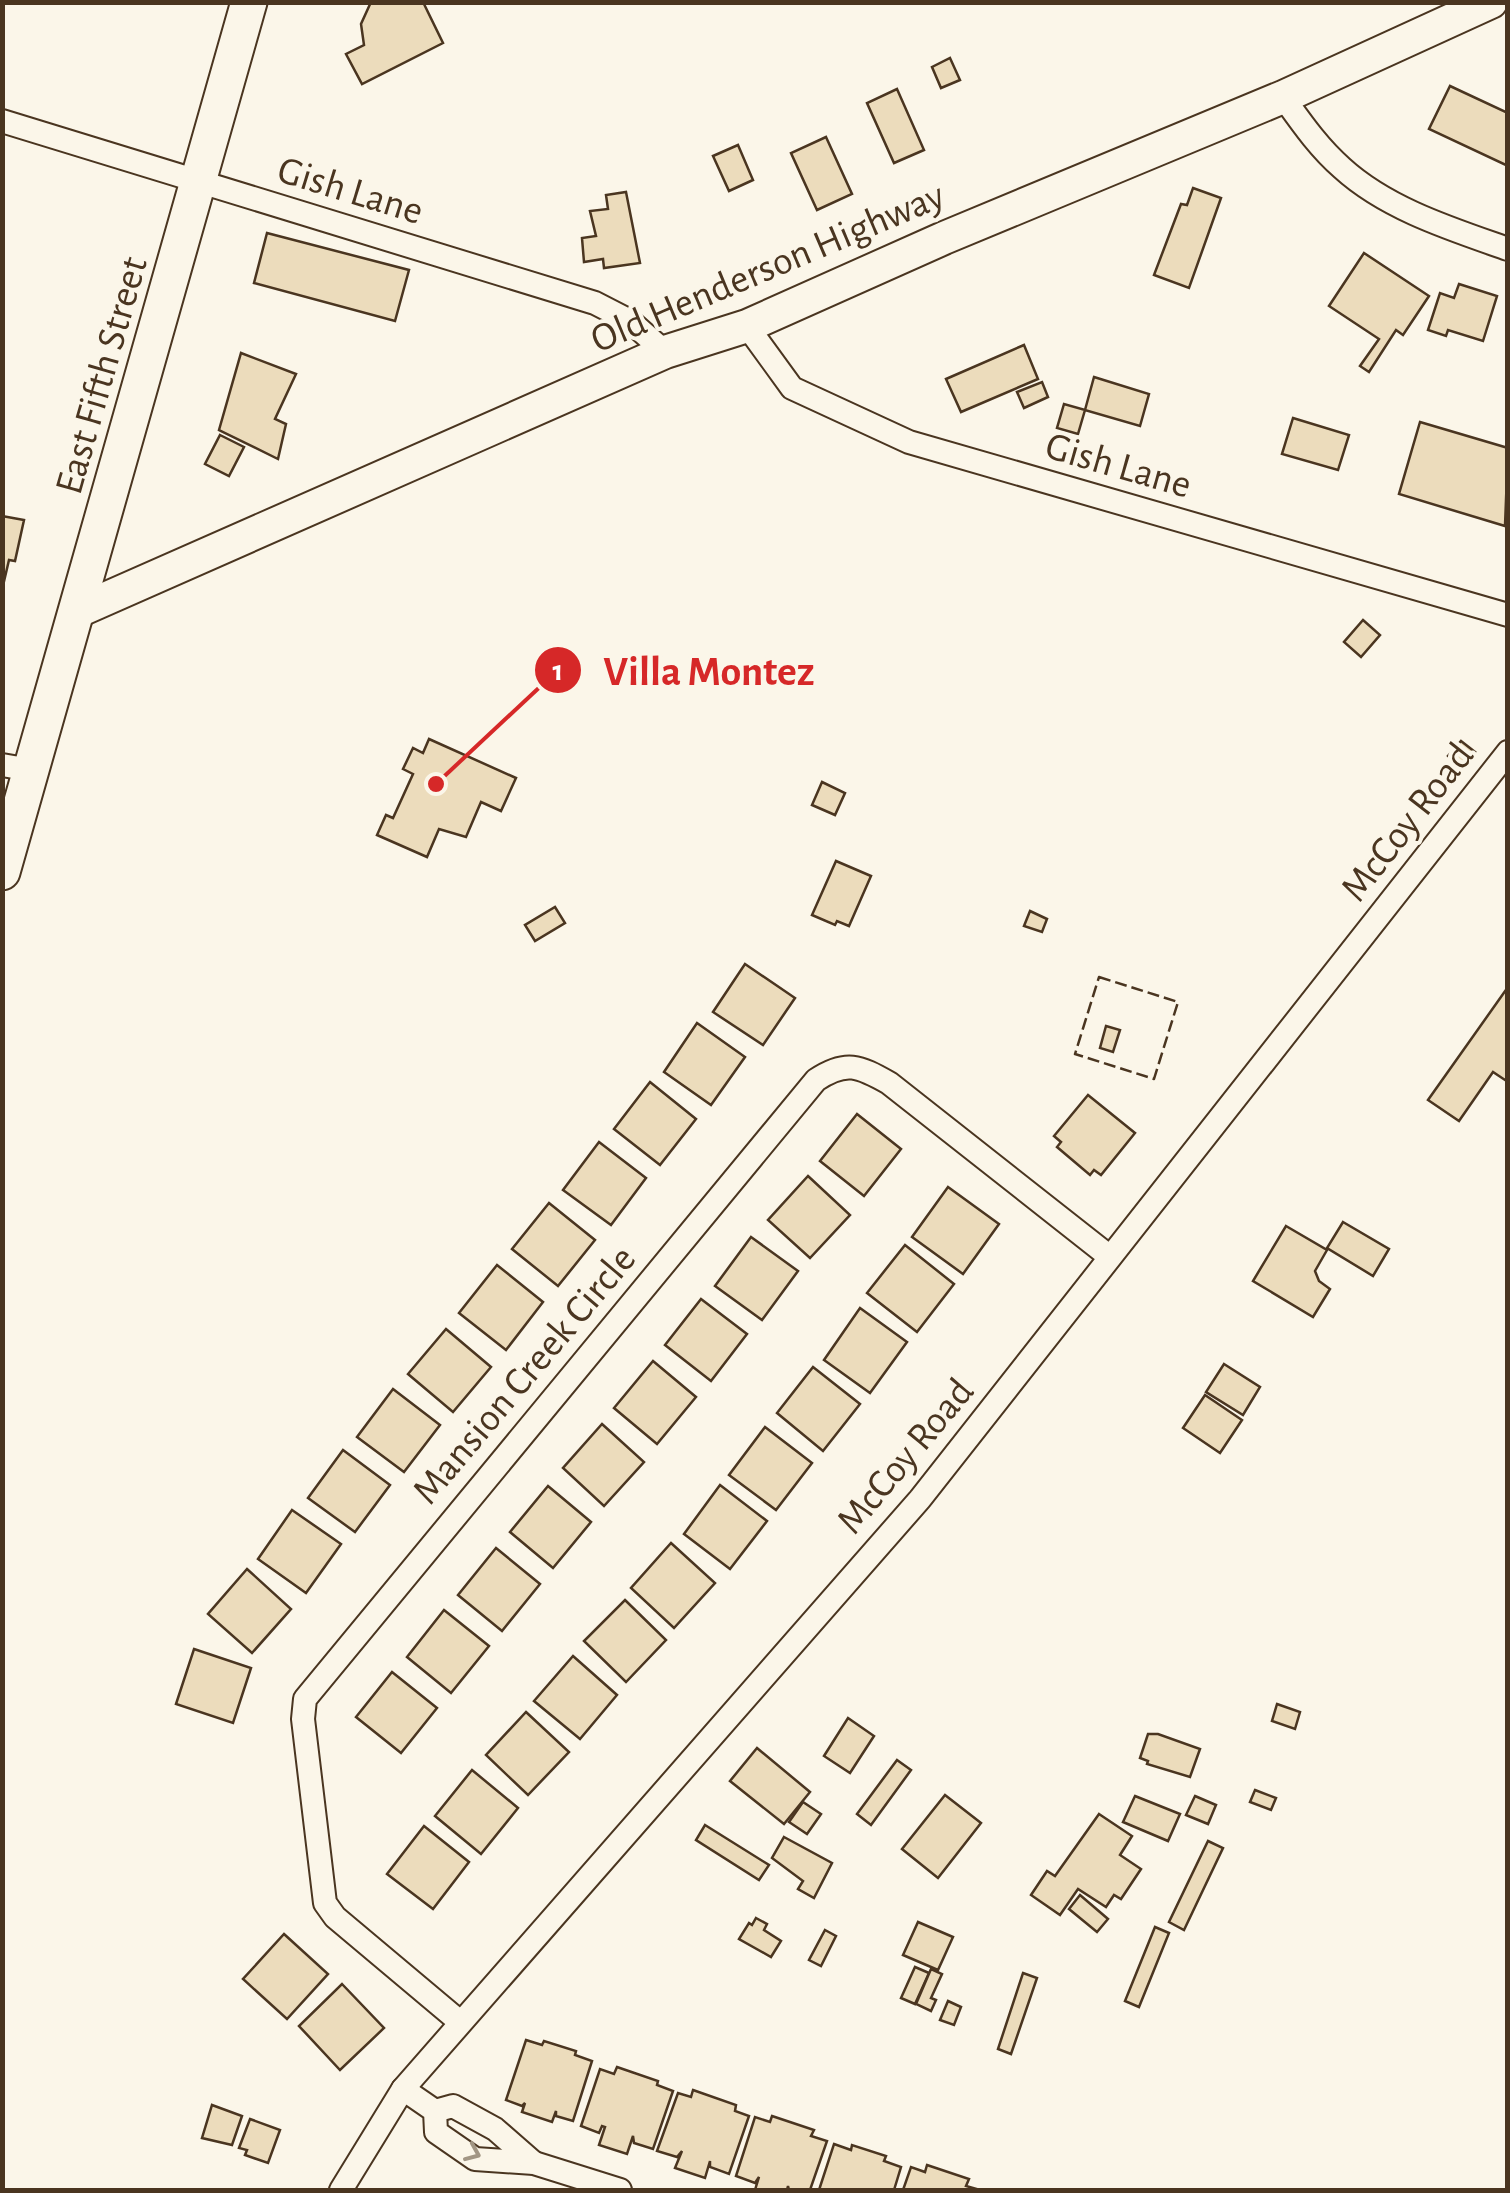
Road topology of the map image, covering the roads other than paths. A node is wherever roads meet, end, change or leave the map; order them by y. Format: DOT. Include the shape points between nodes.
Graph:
graph roads {
  1 [pos="249,2"];
  2 [pos="1490,2"];
  3 [pos="1282,97"];
  4 [pos="2,120"];
  5 [pos="199,181"];
  6 [pos="1508,249"];
  7 [pos="748,326"];
  8 [pos="666,352"];
  9 [pos="78,611"];
  10 [pos="1508,615"];
  11 [pos="1508,752"];
  12 [pos="17,768"];
  13 [pos="2,872"];
  14 [pos="1110,1257"];
  15 [pos="460,2022"];
  16 [pos="403,2089"];
  17 [pos="434,2111"];
  18 [pos="534,2162"];
  19 [pos="341,2190"];
  20 [pos="620,2190"];
  1 -- 5 [label="main road, East Fifth Street"];
  2 -- 3 [label="main road, Old Henderson Highway"];
  3 -- 6 [label="street" via="1313,139 1364,185"];
  3 -- 7 [label="main road, Old Henderson Highway"];
  4 -- 5 [label="street, Gish Lane"];
  5 -- 8 [label="street, Gish Lane" via="595,303"];
  5 -- 9 [label="main road, East Fifth Street"];
  7 -- 8 [label="main road, Old Henderson Highway"];
  7 -- 10 [label="street, Gish Lane" via="792,388 910,442"];
  8 -- 9 [label="main road, Old Henderson Highway"];
  9 -- 12 [label="main road, East Fifth Street"];
  11 -- 14 [label="street, McCoy Road"];
  12 -- 13 [label="main road, East Fifth Street"];
  14 -- 15 [label="street, McCoy Road" via="920,1499"];
  14 -- 15 [label="street, Mansion Creek Circle" via="889,1083 848,1066 816,1080 305,1699 325,1903"];
  15 -- 16 [label="street, McCoy Road"];
  16 -- 17 [label="street"];
  16 -- 19 [label="street, McCoy Road"];
  17 -- 18 [label="street" via="453,2106 496,2129"];
  17 -- 18 [label="street, one-way" via="436,2132 475,2159"];
  18 -- 20 [label="street"];
}
